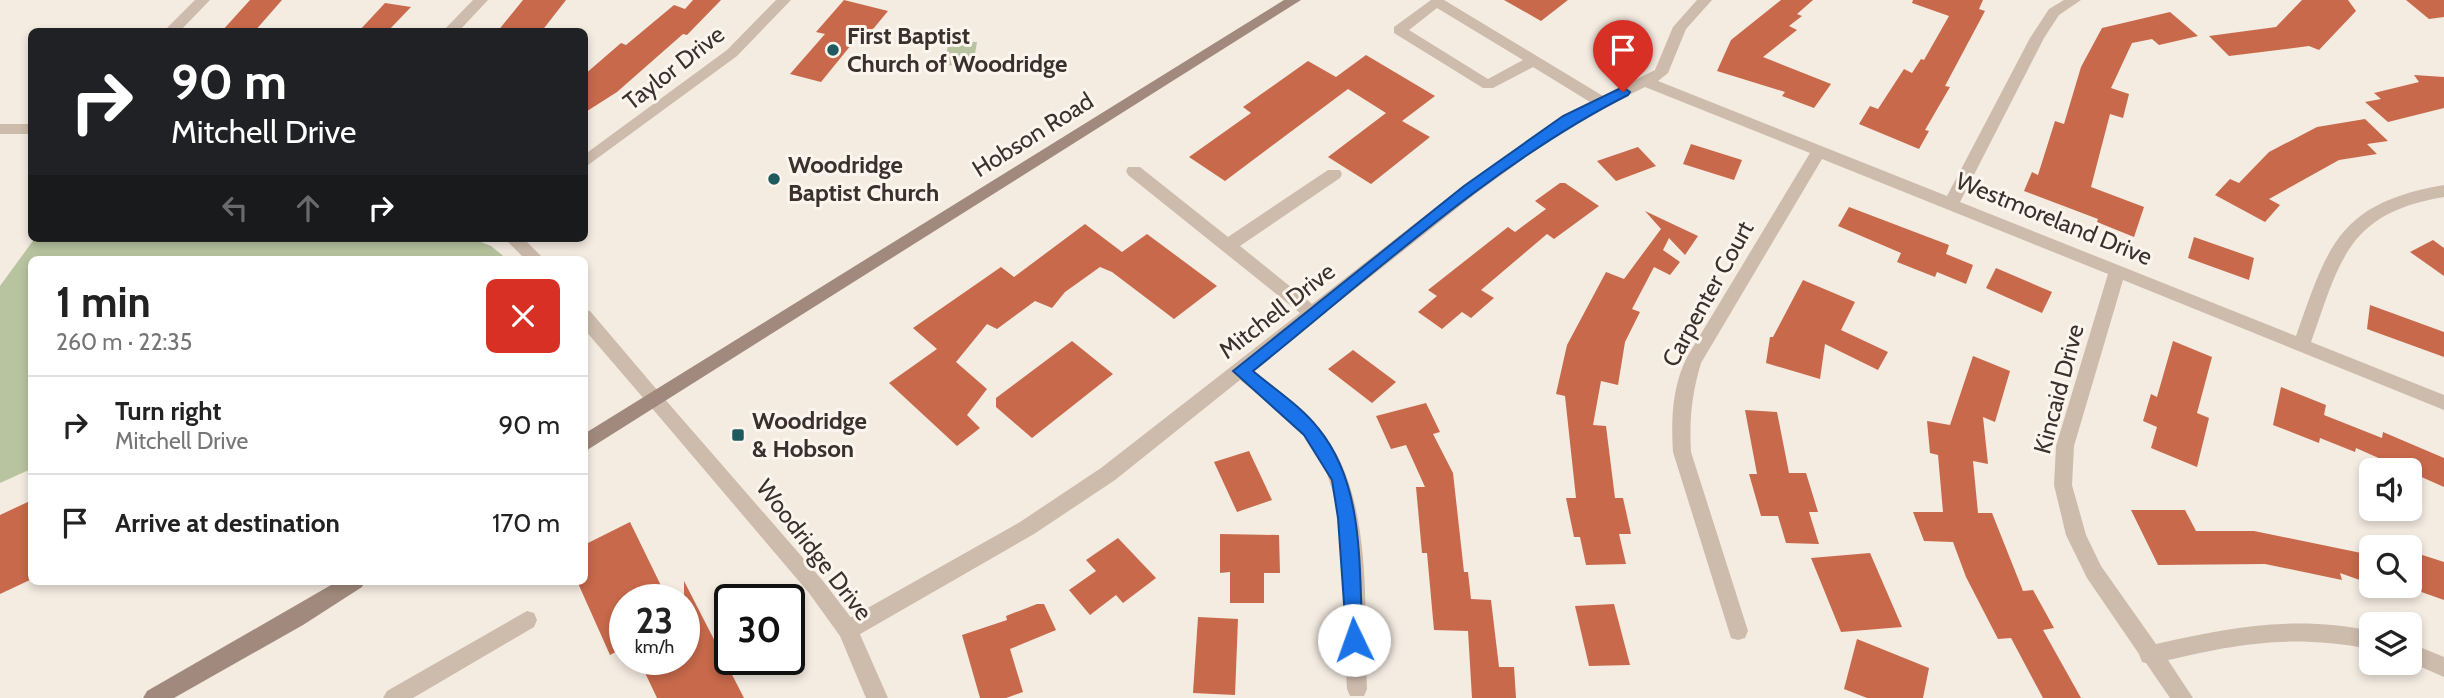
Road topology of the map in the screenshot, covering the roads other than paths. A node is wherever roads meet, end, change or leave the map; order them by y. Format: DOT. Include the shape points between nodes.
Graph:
graph roads {
  1 [pos="203,0"];
  2 [pos="481,0"];
  3 [pos="784,0"];
  4 [pos="1294,0"];
  5 [pos="1705,0"];
  6 [pos="2074,0"];
  7 [pos="174,28"];
  8 [pos="453,28"];
  9 [pos="1533,61"];
  10 [pos="1645,81"];
  11 [pos="1602,102"];
  12 [pos="0,129"];
  13 [pos="28,129"];
  14 [pos="1819,151"];
  15 [pos="588,160"];
  16 [pos="1133,170"];
  17 [pos="1334,174"];
  18 [pos="2444,191"];
  19 [pos="1951,204"];
  20 [pos="517,242"];
  21 [pos="1228,246"];
  22 [pos="533,256"];
  23 [pos="2117,271"];
  24 [pos="1313,314"];
  25 [pos="588,321"];
  26 [pos="2301,345"];
  27 [pos="1241,371"];
  28 [pos="657,402"];
  29 [pos="2444,403"];
  30 [pos="588,442"];
  31 [pos="349,585"];
  32 [pos="527,620"];
  33 [pos="848,630"];
  34 [pos="1738,631"];
  35 [pos="2359,638"];
  36 [pos="2149,655"];
  37 [pos="2422,657"];
  38 [pos="2444,667"];
  39 [pos="1357,689"];
  40 [pos="154,698"];
  41 [pos="394,698"];
  42 [pos="877,698"];
  43 [pos="2182,698"];
  1 -- 7 [label="street"];
  2 -- 8 [label="street"];
  3 -- 15 [label="street, Taylor Drive" via="732,53"];
  4 -- 28 [label="main road, Hobson Road"];
  5 -- 10 [label="street, Mitchell Drive" via="1680,27 1661,73"];
  6 -- 19 [label="street" via="2054,12 2037,38"];
  9 -- 9 [label="street" via="1437,2 1399,30 1488,85"];
  9 -- 11 [label="street"];
  10 -- 11 [label="street, Mitchell Drive"];
  10 -- 14 [label="street, Westmoreland Drive"];
  11 -- 24 [label="street, Mitchell Drive" via="1568,119 1469,190"];
  12 -- 13 [label="street"];
  14 -- 19 [label="street, Westmoreland Drive"];
  14 -- 34 [label="street, Carpenter Court" via="1705,339 1685,386 1682,452"];
  16 -- 21 [label="street"];
  17 -- 21 [label="street"];
  18 -- 26 [label="street" via="2400,202 2344,240"];
  19 -- 23 [label="street, Westmoreland Drive"];
  20 -- 22 [label="street"];
  21 -- 24 [label="street"];
  23 -- 26 [label="street, Westmoreland Drive"];
  23 -- 36 [label="street, Kincaid Drive" via="2065,446 2063,485 2076,535 2094,572"];
  24 -- 27 [label="street, Mitchell Drive"];
  25 -- 28 [label="street, Woodridge Drive"];
  26 -- 29 [label="street, Westmoreland Drive"];
  27 -- 33 [label="street, Mitchell Drive" via="1027,528"];
  27 -- 39 [label="street" via="1310,430 1340,480"];
  28 -- 30 [label="main road, Hobson Road"];
  28 -- 33 [label="street, Woodridge Drive" via="782,545"];
  31 -- 40 [label="main road"];
  32 -- 41 [label="street"];
  33 -- 42 [label="street, Woodridge Drive"];
  35 -- 36 [label="street" via="2319,630 2264,630"];
  36 -- 43 [label="street, Kincaid Drive"];
  37 -- 38 [label="street"];
}
